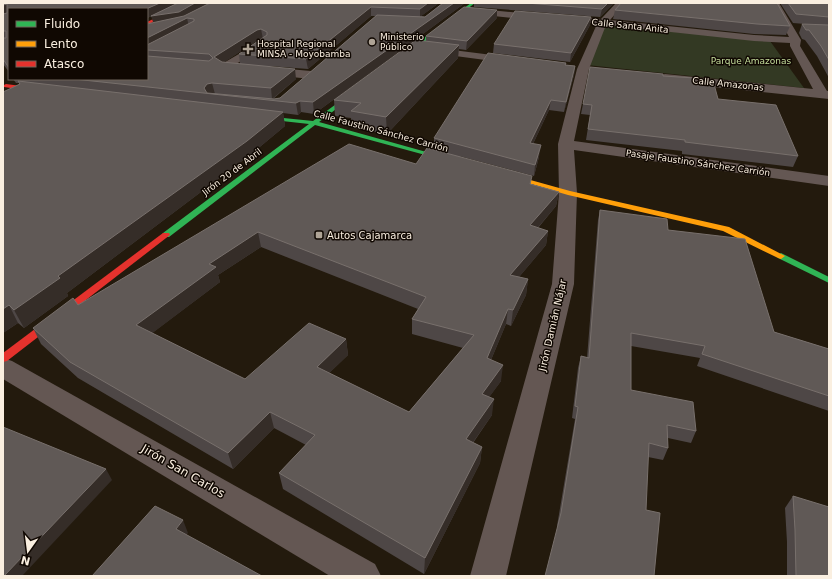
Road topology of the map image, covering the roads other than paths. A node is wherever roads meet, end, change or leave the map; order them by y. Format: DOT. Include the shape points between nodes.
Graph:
graph roads {
  1 [pos="190,3"];
  2 [pos="474,3"];
  3 [pos="621,3"];
  4 [pos="775,3"];
  5 [pos="464,11"];
  6 [pos="553,18"];
  7 [pos="582,21"];
  8 [pos="603,22"];
  9 [pos="148,24"];
  10 [pos="788,27"];
  11 [pos="802,28"];
  12 [pos="796,40"];
  13 [pos="263,43"];
  14 [pos="412,48"];
  15 [pos="394,62"];
  16 [pos="530,62"];
  17 [pos="240,69"];
  18 [pos="256,70"];
  19 [pos="652,76"];
  20 [pos="19,80"];
  21 [pos="4,85"];
  22 [pos="299,85"];
  23 [pos="363,85"];
  24 [pos="53,92"];
  25 [pos="825,95"];
  26 [pos="253,103"];
  27 [pos="268,105"];
  28 [pos="243,114"];
  29 [pos="314,122"];
  30 [pos="566,144"];
  31 [pos="460,163"];
  32 [pos="491,171"];
  33 [pos="829,181"];
  34 [pos="568,193"];
  35 [pos="829,280"];
  36 [pos="3,358"];
  37 [pos="3,367"];
  38 [pos="362,576"];
  39 [pos="488,576"];
  1 -- 9 [label="main road"];
  2 -- 5 [label="main road"];
  3 -- 8 [label="street"];
  4 -- 10 [label="street"];
  5 -- 6 [label="street"];
  5 -- 14 [label="main road"];
  7 -- 8 [label="street, Calle Santa Anita"];
  8 -- 12 [label="street, Calle Santa Anita"];
  8 -- 30 [label="street, Jirón Damián Nájar" via="583,69"];
  10 -- 11 [label="street"];
  10 -- 12 [label="street"];
  12 -- 25 [label="street" via="794,46"];
  13 -- 17 [label="street" via="224,68"];
  14 -- 15 [label="main road"];
  14 -- 16 [label="street"];
  18 -- 22 [label="street" via="314,72"];
  19 -- 25 [label="street, Calle Amazonas"];
  20 -- 21 [label="main road"];
  21 -- 24 [label="main road"];
  23 -- 29 [label="main road, Jirón 20 de Abril"];
  26 -- 27 [label="street"];
  28 -- 29 [label="main road, Calle Faustino Sánchez Carrión"];
  29 -- 31 [label="main road, Calle Faustino Sánchez Carrión"];
  29 -- 36 [label="main road, Jirón 20 de Abril"];
  30 -- 33 [label="street, Pasaje Faustino Sánchez Carrión"];
  30 -- 34 [label="street, Jirón Damián Nájar"];
  32 -- 34 [label="main road"];
  34 -- 35 [label="main road" via="726,229"];
  34 -- 39 [label="street, Jirón Damián Nájar" via="563,284"];
  37 -- 38 [label="street, Jirón San Carlos"];
}
